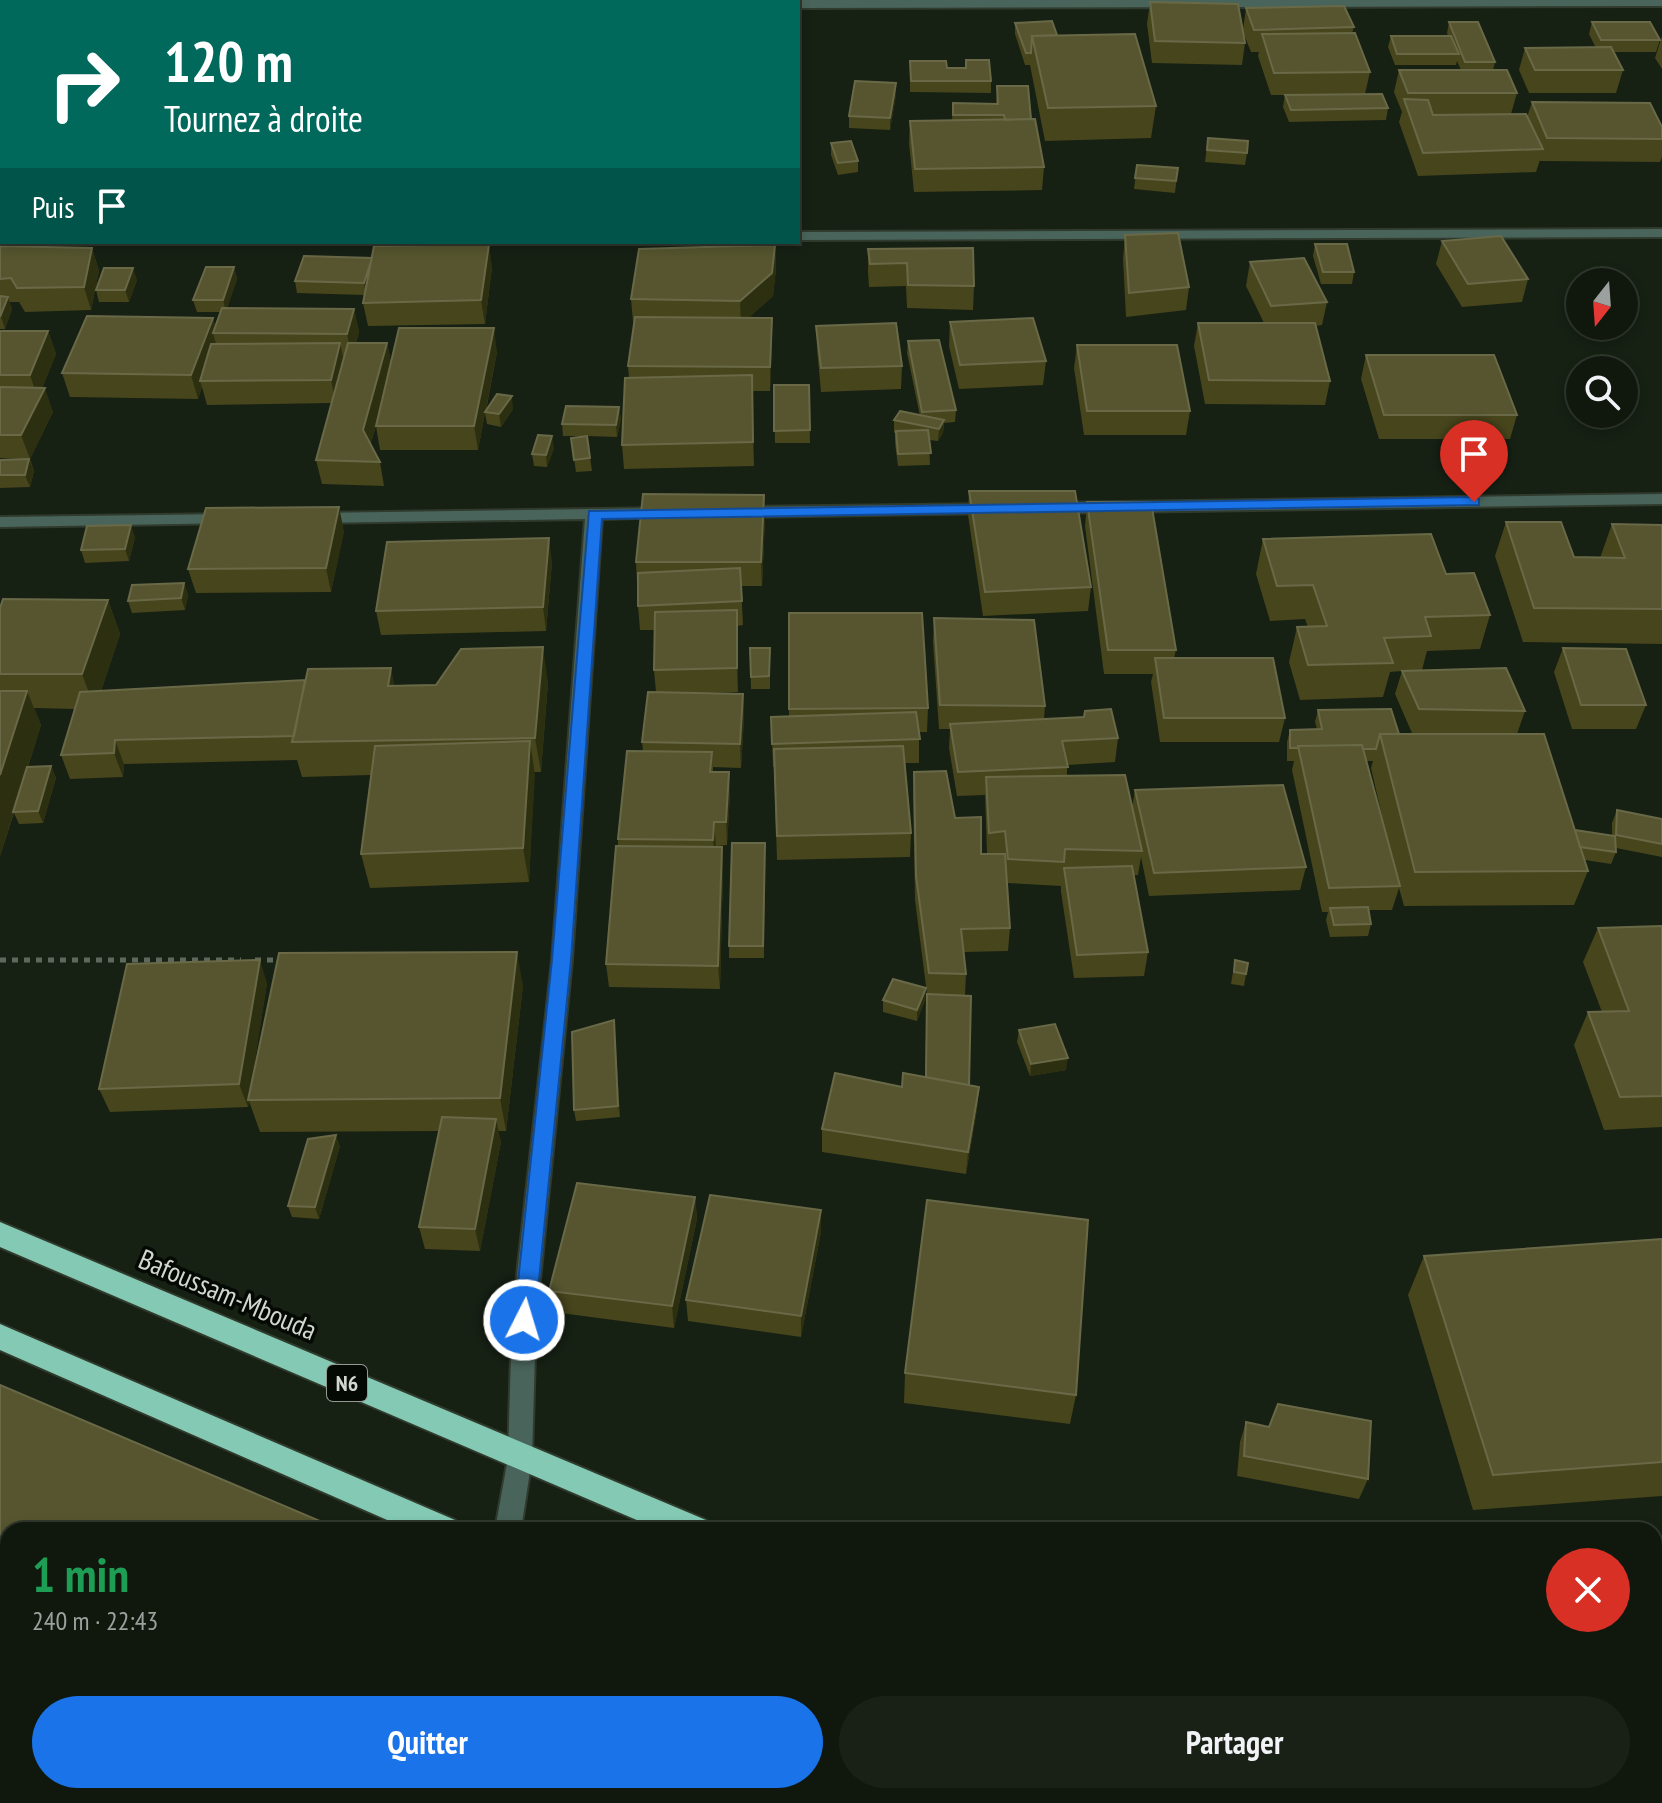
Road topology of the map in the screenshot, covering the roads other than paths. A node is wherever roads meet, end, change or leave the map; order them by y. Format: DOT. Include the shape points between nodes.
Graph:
graph roads {
  1 [pos="1662,2"];
  2 [pos="800,4"];
  3 [pos="1662,233"];
  4 [pos="800,236"];
  5 [pos="1662,499"];
  6 [pos="690,513"];
  7 [pos="722,513"];
  8 [pos="594,514"];
  9 [pos="297,518"];
  10 [pos="250,519"];
  11 [pos="0,522"];
  12 [pos="0,1234"];
  13 [pos="0,1337"];
  14 [pos="520,1458"];
  15 [pos="426,1522"];
  16 [pos="509,1522"];
  17 [pos="676,1522"];
  1 -- 2 [label="street"];
  3 -- 4 [label="street"];
  5 -- 7 [label="street"];
  6 -- 8 [label="street"];
  8 -- 9 [label="street"];
  8 -- 14 [label="street" via="562,960 524,1320"];
  10 -- 11 [label="street"];
  12 -- 14 [label="highway, Bafoussam-Mbouda / N6"];
  13 -- 15 [label="highway"];
  14 -- 16 [label="street"];
  14 -- 17 [label="highway, Bafoussam-Mbouda / N6"];
}
